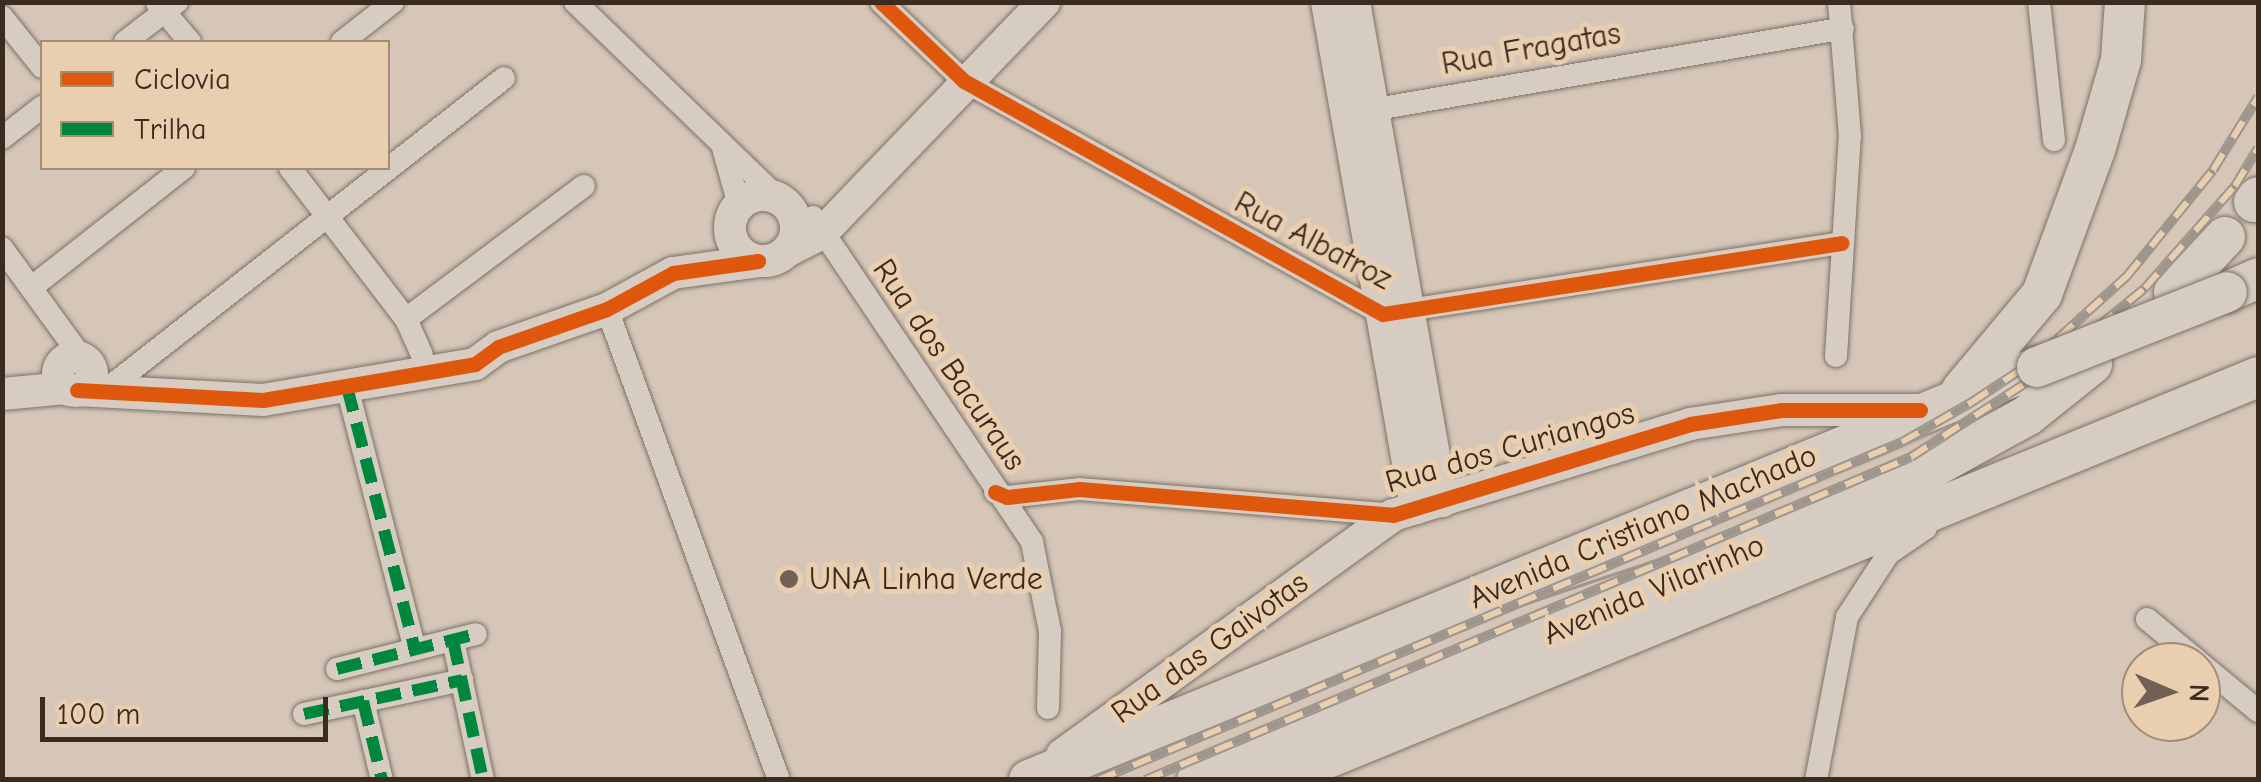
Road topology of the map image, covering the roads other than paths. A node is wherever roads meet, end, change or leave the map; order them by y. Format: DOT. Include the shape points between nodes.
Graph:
graph roads {
  1 [pos="393,2"];
  2 [pos="575,2"];
  3 [pos="880,2"];
  4 [pos="1044,2"];
  5 [pos="1327,2"];
  6 [pos="1354,2"];
  7 [pos="1839,2"];
  8 [pos="2039,2"];
  9 [pos="2125,2"];
  10 [pos="166,6"];
  11 [pos="2,18"];
  12 [pos="1843,28"];
  13 [pos="127,40"];
  14 [pos="189,40"];
  15 [pos="345,40"];
  16 [pos="40,65"];
  17 [pos="504,78"];
  18 [pos="964,80"];
  19 [pos="40,109"];
  20 [pos="1360,112"];
  21 [pos="2,138"];
  22 [pos="720,140"];
  23 [pos="2054,140"];
  24 [pos="390,166"];
  25 [pos="181,170"];
  26 [pos="292,170"];
  27 [pos="384,170"];
  28 [pos="584,186"];
  29 [pos="326,215"];
  30 [pos="733,216"];
  31 [pos="808,216"];
  32 [pos="2225,238"];
  33 [pos="1842,243"];
  34 [pos="2,248"];
  35 [pos="772,256"];
  36 [pos="673,273"];
  37 [pos="2243,285"];
  38 [pos="32,287"];
  39 [pos="2174,292"];
  40 [pos="607,308"];
  41 [pos="1395,312"];
  42 [pos="406,319"];
  43 [pos="498,347"];
  44 [pos="422,355"];
  45 [pos="1836,356"];
  46 [pos="2092,364"];
  47 [pos="81,373"];
  48 [pos="2,375"];
  49 [pos="2258,377"];
  50 [pos="346,387"];
  51 [pos="2,394"];
  52 [pos="223,394"];
  53 [pos="1938,403"];
  54 [pos="1990,486"];
  55 [pos="994,492"];
  56 [pos="1417,508"];
  57 [pos="2147,620"];
  58 [pos="2174,642"];
  59 [pos="416,649"];
  60 [pos="337,668"];
  61 [pos="462,680"];
  62 [pos="2221,680"];
  63 [pos="363,701"];
  64 [pos="1048,708"];
  65 [pos="2258,711"];
  66 [pos="304,714"];
  67 [pos="382,780"];
  68 [pos="483,780"];
  69 [pos="780,780"];
  70 [pos="1027,780"];
  71 [pos="1197,780"];
  72 [pos="1274,780"];
  73 [pos="1816,780"];
  1 -- 15 [label="street"];
  2 -- 22 [label="street, Rua dos Bacuraus"];
  3 -- 18 [label="street, Rua Albatroz"];
  4 -- 18 [label="street"];
  5 -- 20 [label="street"];
  6 -- 20 [label="street"];
  7 -- 12 [label="street"];
  8 -- 23 [label="street"];
  9 -- 53 [label="highway" via="2120,60 2095,150 2042,294"];
  10 -- 13 [label="street"];
  10 -- 14 [label="street"];
  11 -- 16 [label="street"];
  12 -- 20 [label="street, Rua Fragatas"];
  12 -- 33 [label="street" via="1850,136"];
  17 -- 24 [label="street"];
  18 -- 31 [label="street"];
  18 -- 41 [label="street, Rua Albatroz"];
  19 -- 21 [label="street"];
  20 -- 41 [label="street"];
  22 -- 30 [label="street"];
  22 -- 31 [label="street, Rua dos Bacuraus"];
  25 -- 38 [label="street"];
  26 -- 29 [label="street"];
  27 -- 29 [label="street"];
  28 -- 42 [label="street"];
  29 -- 42 [label="street"];
  29 -- 47 [label="street"];
  30 -- 31 [label="street" via="756,196"];
  30 -- 35 [label="street" via="734,243"];
  30 -- 36 [label="street"];
  31 -- 35 [label="street"];
  31 -- 55 [label="street, Rua dos Bacuraus"];
  32 -- 39 [label="highway"];
  33 -- 41 [label="street, Rua Albatroz"];
  33 -- 45 [label="street"];
  34 -- 38 [label="street"];
  35 -- 36 [label="street"];
  36 -- 40 [label="street"];
  37 -- 53 [label="highway, Avenida Cristiano Machado, bridge"];
  38 -- 47 [label="street"];
  40 -- 43 [label="street"];
  40 -- 69 [label="street"];
  41 -- 56 [label="street"];
  42 -- 44 [label="street"];
  43 -- 44 [label="street" via="470,344"];
  43 -- 50 [label="street" via="476,364"];
  44 -- 52 [label="street" via="261,380"];
  46 -- 71 [label="highway, Avenida Vilarinho" via="2028,416 1914,478"];
  47 -- 48 [label="street"];
  47 -- 51 [label="street"];
  47 -- 52 [label="street"];
  49 -- 54 [label="highway"];
  50 -- 52 [label="street" via="263,400"];
  50 -- 59 [label="street"];
  53 -- 56 [label="street, Rua dos Curiangos" via="1736,415"];
  53 -- 70 [label="highway, Avenida Cristiano Machado"];
  54 -- 72 [label="highway"];
  54 -- 73 [label="street" via="1888,554 1848,617"];
  55 -- 56 [label="street, Rua dos Curiangos" via="1007,498 1079,490"];
  55 -- 64 [label="street, Rua dos Bacuraus" via="1032,542 1044,589"];
  56 -- 70 [label="street, Rua das Gaivotas"];
  57 -- 58 [label="street"];
  59 -- 60 [label="street"];
  59 -- 61 [label="street" via="464,637"];
  61 -- 63 [label="street"];
  61 -- 68 [label="street"];
  62 -- 65 [label="street"];
  63 -- 66 [label="street"];
  63 -- 67 [label="street"];
}
